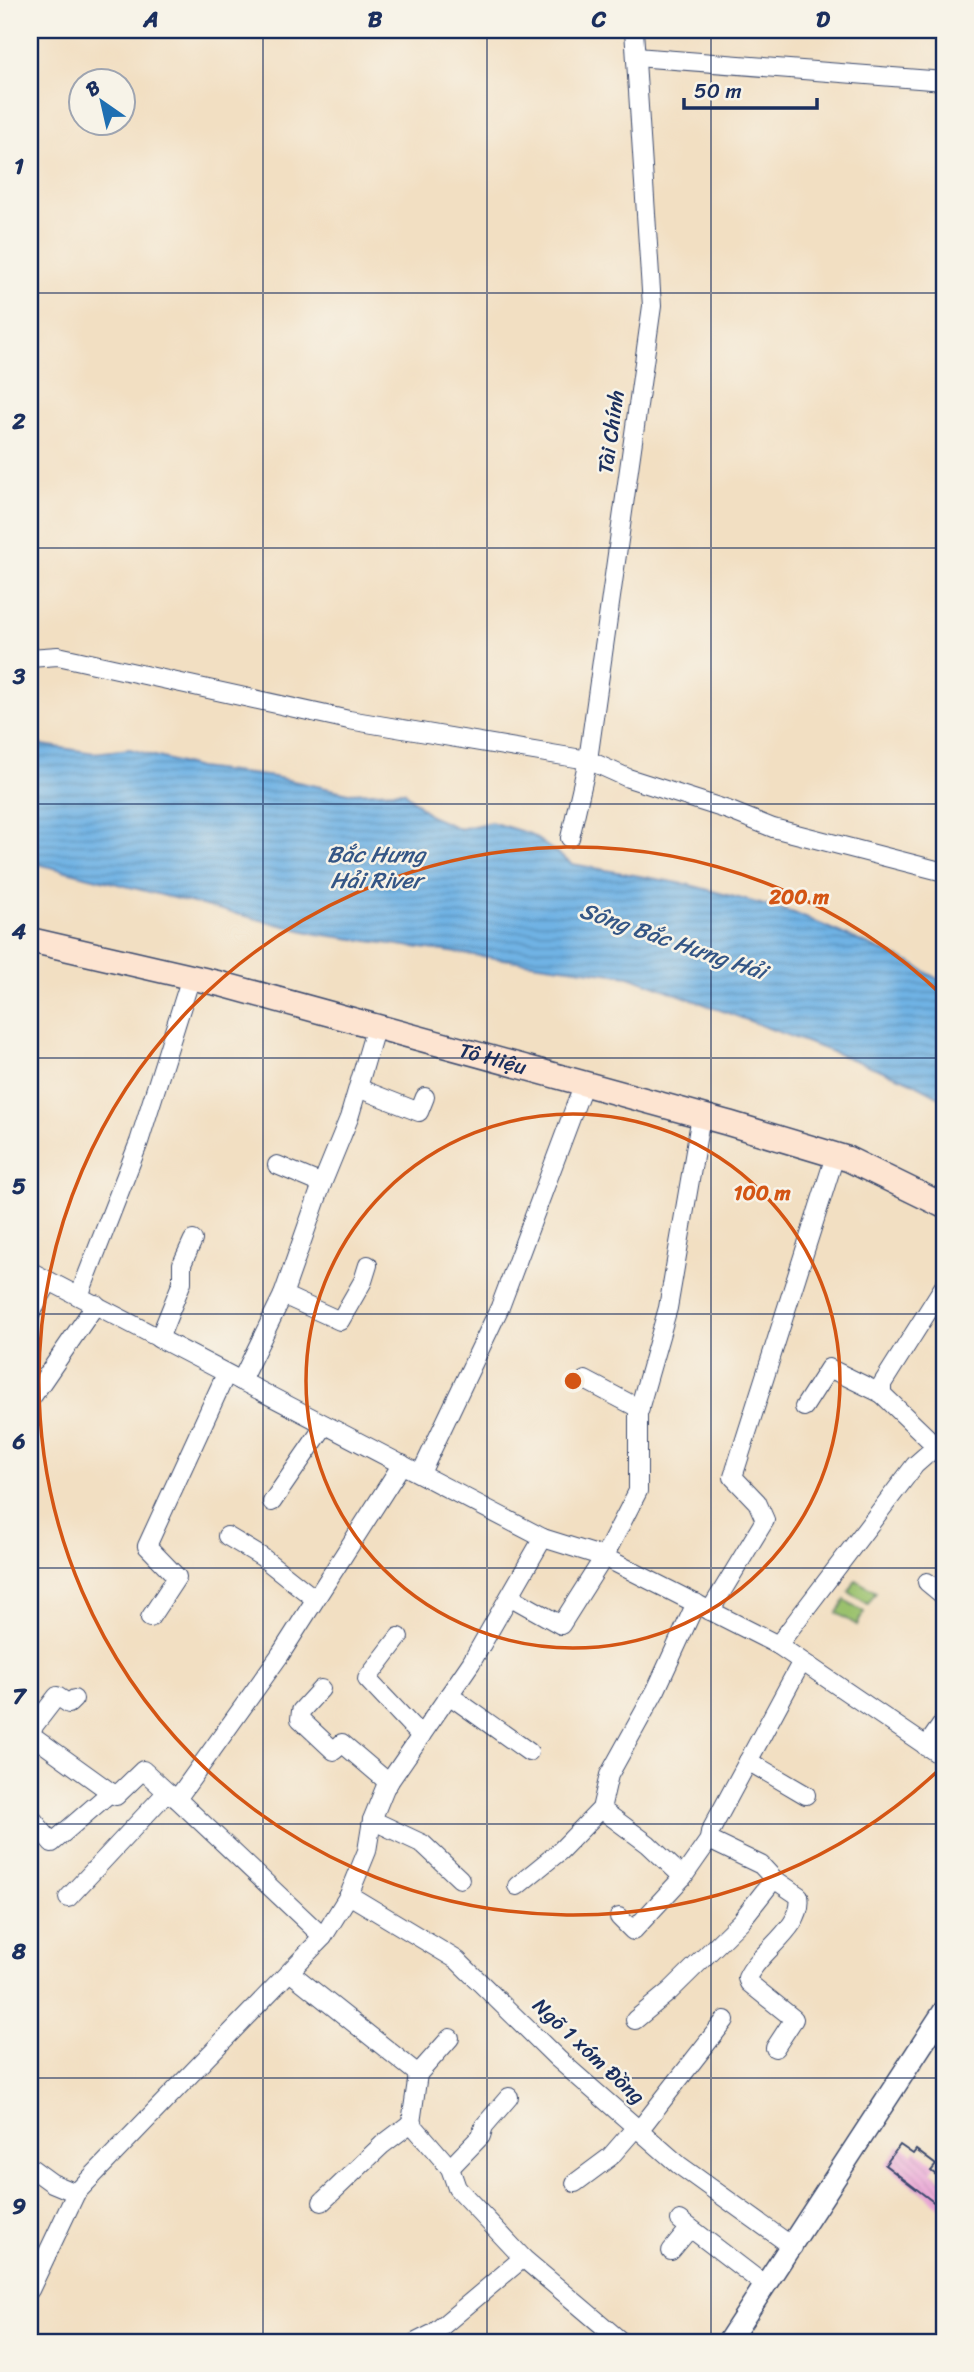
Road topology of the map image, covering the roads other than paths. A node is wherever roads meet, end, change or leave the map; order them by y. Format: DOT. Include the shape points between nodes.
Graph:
graph roads {
  1 [pos="634,30"];
  2 [pos="636,57"];
  3 [pos="944,82"];
  4 [pos="30,658"];
  5 [pos="588,760"];
  6 [pos="570,838"];
  7 [pos="944,872"];
  8 [pos="30,940"];
  9 [pos="191,977"];
  10 [pos="376,1026"];
  11 [pos="584,1083"];
  12 [pos="358,1088"];
  13 [pos="425,1097"];
  14 [pos="701,1116"];
  15 [pos="835,1156"];
  16 [pos="277,1165"];
  17 [pos="322,1184"];
  18 [pos="944,1206"];
  19 [pos="193,1240"];
  20 [pos="368,1265"];
  21 [pos="30,1271"];
  22 [pos="49,1281"];
  23 [pos="944,1286"];
  24 [pos="283,1295"];
  25 [pos="79,1296"];
  26 [pos="96,1304"];
  27 [pos="30,1315"];
  28 [pos="159,1339"];
  29 [pos="234,1378"];
  30 [pos="585,1380"];
  31 [pos="882,1394"];
  32 [pos="30,1400"];
  33 [pos="804,1407"];
  34 [pos="639,1409"];
  35 [pos="325,1425"];
  36 [pos="941,1447"];
  37 [pos="401,1464"];
  38 [pos="422,1473"];
  39 [pos="272,1502"];
  40 [pos="228,1536"];
  41 [pos="543,1538"];
  42 [pos="604,1558"];
  43 [pos="927,1582"];
  44 [pos="944,1596"];
  45 [pos="511,1597"];
  46 [pos="314,1599"];
  47 [pos="703,1607"];
  48 [pos="150,1618"];
  49 [pos="398,1637"];
  50 [pos="778,1645"];
  51 [pos="801,1663"];
  52 [pos="321,1689"];
  53 [pos="449,1695"];
  54 [pos="74,1699"];
  55 [pos="944,1721"];
  56 [pos="30,1733"];
  57 [pos="421,1736"];
  58 [pos="926,1747"];
  59 [pos="529,1752"];
  60 [pos="944,1758"];
  61 [pos="748,1761"];
  62 [pos="388,1783"];
  63 [pos="111,1792"];
  64 [pos="806,1795"];
  65 [pos="172,1796"];
  66 [pos="601,1810"];
  67 [pos="30,1816"];
  68 [pos="372,1820"];
  69 [pos="709,1840"];
  70 [pos="683,1877"];
  71 [pos="460,1879"];
  72 [pos="774,1879"];
  73 [pos="517,1886"];
  74 [pos="349,1895"];
  75 [pos="68,1898"];
  76 [pos="619,1917"];
  77 [pos="323,1937"];
  78 [pos="292,1973"];
  79 [pos="944,2011"];
  80 [pos="635,2020"];
  81 [pos="725,2020"];
  82 [pos="450,2038"];
  83 [pos="775,2048"];
  84 [pos="418,2074"];
  85 [pos="509,2097"];
  86 [pos="411,2123"];
  87 [pos="639,2127"];
  88 [pos="30,2168"];
  89 [pos="450,2168"];
  90 [pos="575,2183"];
  91 [pos="76,2193"];
  92 [pos="322,2202"];
  93 [pos="793,2247"];
  94 [pos="671,2250"];
  95 [pos="523,2259"];
  96 [pos="766,2286"];
  97 [pos="30,2290"];
  98 [pos="416,2342"];
  99 [pos="622,2342"];
  100 [pos="728,2342"];
  1 -- 2 [label="street, Tài Chính"];
  2 -- 3 [label="street"];
  2 -- 5 [label="street, Tài Chính" via="652,306"];
  4 -- 5 [label="street" via="58,656 349,720"];
  5 -- 6 [label="street, Tài Chính"];
  5 -- 7 [label="street" via="773,828"];
  8 -- 9 [label="main road, Tô Hiệu"];
  9 -- 10 [label="main road, Tô Hiệu"];
  9 -- 25 [label="street" via="139,1142"];
  10 -- 11 [label="main road, Tô Hiệu"];
  10 -- 12 [label="street"];
  11 -- 14 [label="main road, Tô Hiệu"];
  11 -- 38 [label="street" via="500,1307"];
  12 -- 13 [label="street" via="419,1112"];
  12 -- 17 [label="street"];
  14 -- 15 [label="main road, Tô Hiệu"];
  14 -- 34 [label="street" via="668,1308"];
  15 -- 18 [label="main road, Tô Hiệu"];
  15 -- 47 [label="street" via="733,1478 757,1502 765,1520"];
  16 -- 17 [label="street"];
  17 -- 24 [label="street"];
  19 -- 28 [label="street"];
  20 -- 24 [label="street" via="340,1321"];
  21 -- 22 [label="street"];
  22 -- 25 [label="street"];
  22 -- 27 [label="street"];
  23 -- 31 [label="street" via="882,1384"];
  24 -- 29 [label="street"];
  25 -- 26 [label="street"];
  26 -- 28 [label="street"];
  26 -- 32 [label="street"];
  28 -- 29 [label="street"];
  29 -- 35 [label="street"];
  29 -- 48 [label="street" via="147,1546 177,1577"];
  30 -- 34 [label="street"];
  31 -- 33 [label="street" via="829,1368"];
  31 -- 36 [label="street"];
  34 -- 42 [label="street" via="638,1491"];
  35 -- 37 [label="street"];
  35 -- 39 [label="street"];
  36 -- 50 [label="street" via="915,1465"];
  37 -- 38 [label="street"];
  37 -- 46 [label="street"];
  38 -- 41 [label="street"];
  40 -- 46 [label="street"];
  41 -- 42 [label="street"];
  41 -- 45 [label="street"];
  42 -- 45 [label="street" via="561,1625"];
  42 -- 47 [label="street"];
  43 -- 44 [label="street"];
  45 -- 53 [label="street"];
  46 -- 65 [label="street" via="280,1655"];
  47 -- 50 [label="street"];
  47 -- 66 [label="street" via="610,1775"];
  49 -- 57 [label="street" via="367,1679"];
  50 -- 51 [label="street"];
  51 -- 58 [label="street"];
  51 -- 61 [label="street"];
  52 -- 62 [label="street" via="301,1711 300,1719 320,1741 334,1751 342,1743"];
  53 -- 57 [label="street"];
  53 -- 59 [label="street"];
  54 -- 56 [label="street" via="69,1704 57,1696"];
  55 -- 58 [label="street"];
  56 -- 63 [label="street"];
  57 -- 62 [label="street"];
  58 -- 60 [label="street"];
  61 -- 64 [label="street"];
  61 -- 69 [label="street"];
  62 -- 68 [label="street"];
  63 -- 65 [label="street" via="116,1796 144,1770"];
  63 -- 67 [label="street" via="52,1843"];
  65 -- 75 [label="street"];
  65 -- 77 [label="street"];
  66 -- 70 [label="street"];
  66 -- 73 [label="street"];
  68 -- 71 [label="street" via="423,1844"];
  68 -- 74 [label="street" via="367,1852"];
  69 -- 70 [label="street"];
  69 -- 72 [label="street" via="761,1866"];
  70 -- 76 [label="street" via="633,1931"];
  72 -- 80 [label="street" via="741,1921"];
  72 -- 83 [label="street" via="793,1890 801,1904 747,1978 794,2019"];
  74 -- 77 [label="street"];
  74 -- 87 [label="street, Ngõ 1 xóm Đồng" via="457,1960 558,2059"];
  77 -- 78 [label="street"];
  78 -- 84 [label="street"];
  78 -- 91 [label="street"];
  79 -- 93 [label="street"];
  81 -- 87 [label="street"];
  82 -- 84 [label="street"];
  84 -- 86 [label="street"];
  85 -- 89 [label="street"];
  86 -- 89 [label="street"];
  86 -- 92 [label="street"];
  87 -- 90 [label="street" via="611,2157"];
  87 -- 93 [label="street, Ngõ 1 xóm Đồng" via="679,2165"];
  88 -- 91 [label="street"];
  89 -- 95 [label="street" via="457,2188"];
  91 -- 97 [label="street"];
  93 -- 96 [label="street"];
  94 -- 96 [label="street" via="685,2224"];
  95 -- 98 [label="street" via="434,2333"];
  95 -- 99 [label="street"];
  96 -- 100 [label="street"];
}
